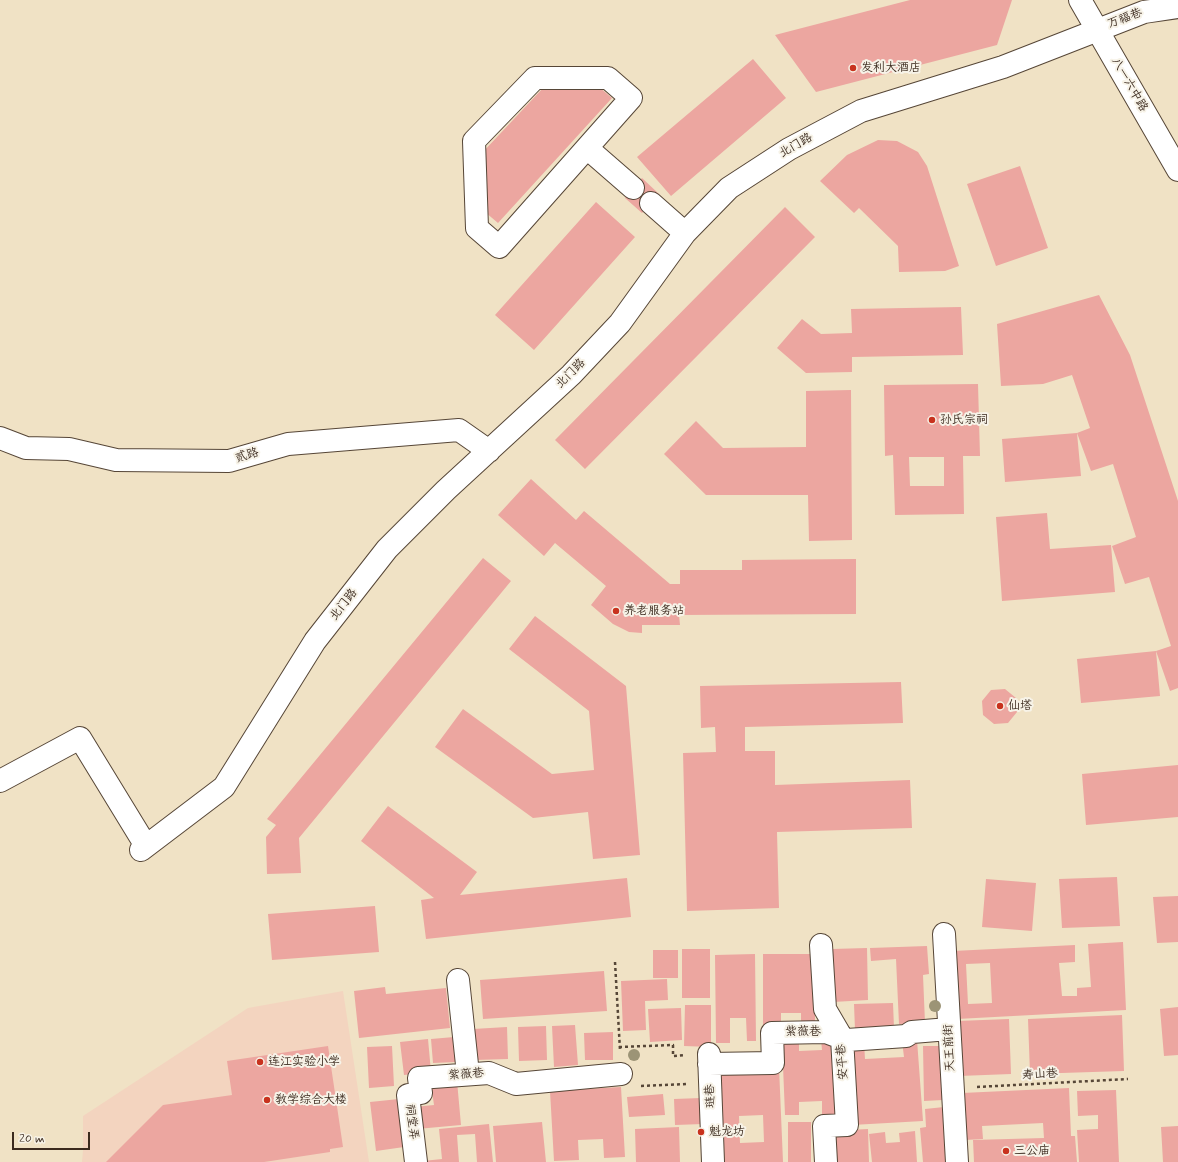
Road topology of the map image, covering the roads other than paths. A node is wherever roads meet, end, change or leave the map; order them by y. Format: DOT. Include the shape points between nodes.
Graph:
graph roads {
  1 [pos="1080,0"];
  2 [pos="1178,7"];
  3 [pos="1097,30"];
  4 [pos="587,148"];
  5 [pos="1178,170"];
  6 [pos="633,188"];
  7 [pos="651,203"];
  8 [pos="685,233"];
  9 [pos="0,438"];
  10 [pos="489,451"];
  11 [pos="0,781"];
  12 [pos="944,934"];
  13 [pos="821,944"];
  14 [pos="458,980"];
  15 [pos="949,1029"];
  16 [pos="842,1038"];
  17 [pos="710,1067"];
  18 [pos="468,1074"];
  19 [pos="621,1074"];
  20 [pos="421,1093"];
  21 [pos="416,1162"];
  22 [pos="713,1162"];
  23 [pos="826,1162"];
  24 [pos="957,1162"];
  1 -- 3 [label="street, 八一六中路"];
  2 -- 3 [label="street, 万福巷" via="1144,12"];
  3 -- 5 [label="street, 八一六中路"];
  3 -- 8 [label="street, 北门路" via="1003,67 861,111 789,149 729,188"];
  4 -- 4 [label="street" via="631,98 608,78 535,78 474,141 477,228 500,247"];
  4 -- 6 [label="street"];
  7 -- 8 [label="street"];
  8 -- 10 [label="street, 北门路" via="620,323 571,375"];
  9 -- 10 [label="street, 贰路" via="26,448 68,449 116,460 229,461 288,444 459,430"];
  10 -- 11 [label="street, 北门路" via="387,549 315,641 224,787 143,848 80,738"];
  12 -- 15 [label="street, 天王前街"];
  13 -- 16 [label="street, 安平巷" via="825,1009"];
  14 -- 18 [label="street"];
  15 -- 16 [label="street, 紫薇巷" via="912,1032 906,1036 847,1040"];
  15 -- 24 [label="street, 天王前街"];
  16 -- 17 [label="street, 紫薇巷" via="826,1032 772,1032 773,1063"];
  16 -- 23 [label="street, 安平巷" via="847,1125 824,1126"];
  17 -- 22 [label="street, 琏巷"];
  18 -- 19 [label="street, 紫薇巷" via="489,1073 516,1084"];
  18 -- 20 [label="street, 紫薇巷" via="419,1078"];
  20 -- 21 [label="street, 祠堂弄" via="408,1095"];
}
